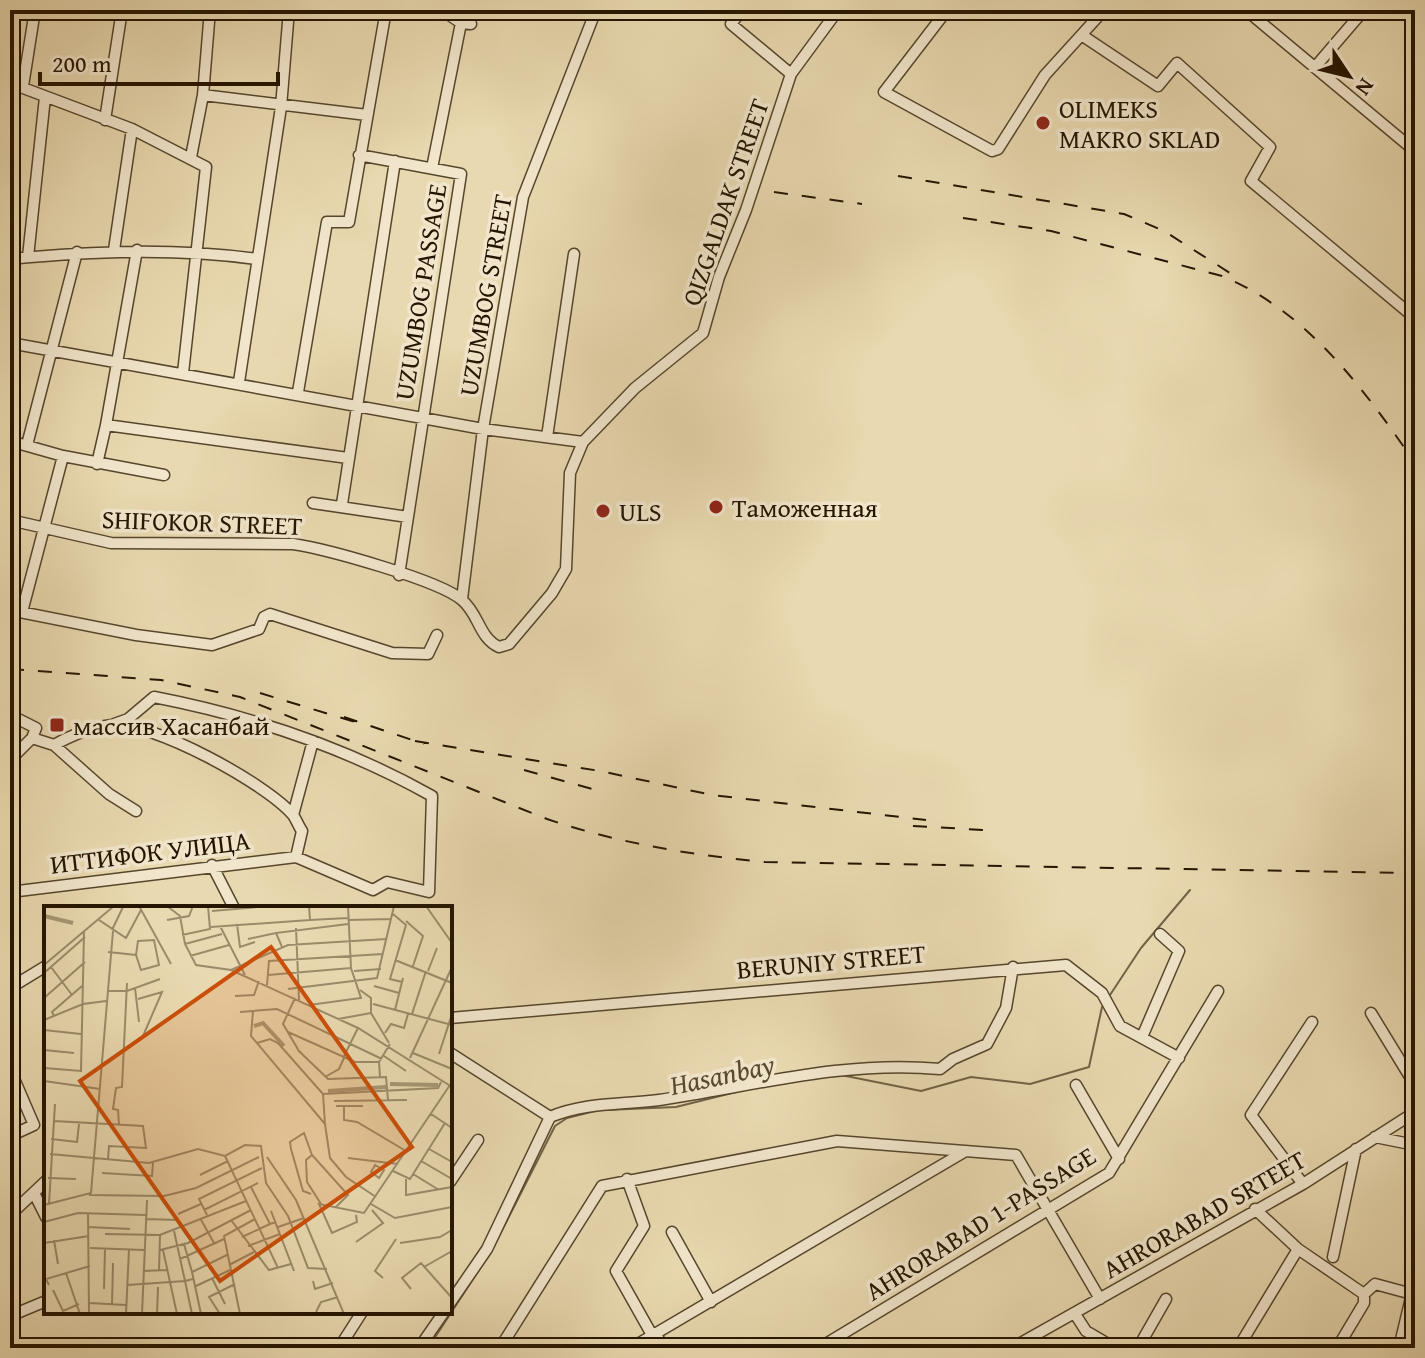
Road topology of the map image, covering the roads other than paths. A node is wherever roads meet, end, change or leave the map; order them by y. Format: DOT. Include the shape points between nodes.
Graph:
graph roads {
  1 [pos="35,10"];
  2 [pos="122,10"];
  3 [pos="210,10"];
  4 [pos="289,10"];
  5 [pos="386,10"];
  6 [pos="442,10"];
  7 [pos="596,10"];
  8 [pos="742,10"];
  9 [pos="838,10"];
  10 [pos="947,10"];
  11 [pos="1104,10"];
  12 [pos="1246,10"];
  13 [pos="1364,10"];
  14 [pos="1083,36"];
  15 [pos="1316,66"];
  16 [pos="791,74"];
  17 [pos="10,83"];
  18 [pos="23,86"];
  19 [pos="203,95"];
  20 [pos="45,97"];
  21 [pos="281,107"];
  22 [pos="367,115"];
  23 [pos="105,120"];
  24 [pos="132,129"];
  25 [pos="1415,151"];
  26 [pos="359,155"];
  27 [pos="191,157"];
  28 [pos="395,161"];
  29 [pos="432,168"];
  30 [pos="114,250"];
  31 [pos="137,250"];
  32 [pos="199,251"];
  33 [pos="77,252"];
  34 [pos="574,254"];
  35 [pos="28,257"];
  36 [pos="10,259"];
  37 [pos="257,259"];
  38 [pos="1415,318"];
  39 [pos="10,343"];
  40 [pos="51,350"];
  41 [pos="117,362"];
  42 [pos="183,373"];
  43 [pos="239,382"];
  44 [pos="298,392"];
  45 [pos="359,406"];
  46 [pos="423,417"];
  47 [pos="106,425"];
  48 [pos="483,429"];
  49 [pos="547,437"];
  50 [pos="10,441"];
  51 [pos="583,442"];
  52 [pos="27,445"];
  53 [pos="63,456"];
  54 [pos="348,458"];
  55 [pos="97,464"];
  56 [pos="164,475"];
  57 [pos="313,503"];
  58 [pos="342,504"];
  59 [pos="408,517"];
  60 [pos="10,520"];
  61 [pos="43,529"];
  62 [pos="399,575"];
  63 [pos="462,599"];
  64 [pos="10,610"];
  65 [pos="22,612"];
  66 [pos="437,635"];
  67 [pos="10,715"];
  68 [pos="114,724"];
  69 [pos="34,733"];
  70 [pos="313,741"];
  71 [pos="54,745"];
  72 [pos="10,760"];
  73 [pos="136,811"];
  74 [pos="293,815"];
  75 [pos="296,857"];
  76 [pos="212,865"];
  77 [pos="10,892"];
  78 [pos="233,906"];
  79 [pos="1160,934"];
  80 [pos="44,967"];
  81 [pos="1013,967"];
  82 [pos="10,988"];
  83 [pos="1218,991"];
  84 [pos="1371,1013"];
  85 [pos="452,1018"];
  86 [pos="1312,1022"];
  87 [pos="1142,1037"];
  88 [pos="452,1054"];
  89 [pos="1179,1058"];
  90 [pos="10,1083"];
  91 [pos="1076,1085"];
  92 [pos="1415,1085"];
  93 [pos="1415,1112"];
  94 [pos="550,1117"];
  95 [pos="10,1136"];
  96 [pos="1375,1137"];
  97 [pos="478,1140"];
  98 [pos="1415,1145"];
  99 [pos="1356,1149"];
  100 [pos="966,1151"];
  101 [pos="1119,1159"];
  102 [pos="452,1179"];
  103 [pos="627,1179"];
  104 [pos="44,1183"];
  105 [pos="1303,1184"];
  106 [pos="34,1193"];
  107 [pos="1255,1209"];
  108 [pos="1049,1211"];
  109 [pos="44,1213"];
  110 [pos="10,1215"];
  111 [pos="672,1232"];
  112 [pos="1298,1249"];
  113 [pos="1333,1257"];
  114 [pos="1415,1281"];
  115 [pos="1364,1294"];
  116 [pos="1412,1294"];
  117 [pos="1100,1299"];
  118 [pos="1166,1299"];
  119 [pos="452,1300"];
  120 [pos="44,1302"];
  121 [pos="711,1302"];
  122 [pos="361,1314"];
  123 [pos="443,1314"];
  124 [pos="1075,1314"];
  125 [pos="10,1316"];
  126 [pos="653,1334"];
  127 [pos="1016,1347"];
  128 [pos="339,1348"];
  129 [pos="419,1348"];
  130 [pos="500,1348"];
  131 [pos="631,1348"];
  132 [pos="664,1348"];
  133 [pos="819,1348"];
  134 [pos="1115,1348"];
  135 [pos="1138,1348"];
  136 [pos="1238,1348"];
  137 [pos="1337,1348"];
  138 [pos="1399,1348"];
  1 -- 18 [label="street"];
  2 -- 23 [label="street"];
  3 -- 19 [label="street"];
  4 -- 21 [label="street"];
  5 -- 22 [label="street"];
  6 -- 29 [label="street" via="466,23"];
  7 -- 48 [label="street, UZUMBOG STREET" via="523,197"];
  8 -- 16 [label="street" via="731,24"];
  9 -- 16 [label="street, QIZGALDAK STREET"];
  10 -- 14 [label="street" via="884,92 992,151 1049,70"];
  11 -- 14 [label="street"];
  12 -- 15 [label="street"];
  13 -- 15 [label="street"];
  14 -- 38 [label="street" via="1158,86 1177,63 1270,147 1251,181"];
  15 -- 25 [label="street"];
  16 -- 51 [label="street, QIZGALDAK STREET" via="703,333 635,388"];
  17 -- 18 [label="street"];
  18 -- 20 [label="street"];
  19 -- 21 [label="street"];
  19 -- 27 [label="street"];
  20 -- 23 [label="street"];
  20 -- 35 [label="street"];
  21 -- 22 [label="street"];
  21 -- 37 [label="street"];
  22 -- 26 [label="street"];
  23 -- 24 [label="street"];
  24 -- 27 [label="street"];
  24 -- 30 [label="street"];
  26 -- 28 [label="street"];
  26 -- 44 [label="street" via="349,222 327,222"];
  27 -- 32 [label="street" via="206,167"];
  28 -- 29 [label="street"];
  28 -- 45 [label="street"];
  29 -- 46 [label="street, UZUMBOG PASSAGE" via="461,174"];
  30 -- 31 [label="street"];
  30 -- 33 [label="street"];
  31 -- 32 [label="street"];
  31 -- 41 [label="street"];
  32 -- 37 [label="street"];
  32 -- 42 [label="street"];
  33 -- 35 [label="street"];
  33 -- 40 [label="street"];
  34 -- 49 [label="street"];
  35 -- 36 [label="street"];
  37 -- 43 [label="street"];
  39 -- 40 [label="street"];
  40 -- 41 [label="street"];
  40 -- 52 [label="street"];
  41 -- 42 [label="street"];
  41 -- 47 [label="street"];
  42 -- 43 [label="street"];
  43 -- 44 [label="street"];
  44 -- 45 [label="street"];
  45 -- 46 [label="street"];
  45 -- 54 [label="street"];
  46 -- 48 [label="street"];
  46 -- 59 [label="street, UZUMBOG PASSAGE"];
  47 -- 54 [label="street"];
  47 -- 55 [label="street"];
  48 -- 49 [label="street"];
  48 -- 63 [label="street, UZUMBOG STREET"];
  49 -- 51 [label="street"];
  50 -- 52 [label="street"];
  51 -- 63 [label="street, QIZGALDAK STREET" via="570,473 568,558 562,577 507,645 494,645"];
  52 -- 53 [label="street"];
  53 -- 55 [label="street"];
  53 -- 61 [label="street"];
  54 -- 58 [label="street"];
  55 -- 56 [label="street"];
  57 -- 58 [label="street"];
  58 -- 59 [label="street"];
  59 -- 62 [label="street, UZUMBOG PASSAGE"];
  60 -- 61 [label="street, SHIFOKOR STREET"];
  61 -- 62 [label="street, SHIFOKOR STREET" via="111,543 293,544"];
  61 -- 65 [label="street"];
  62 -- 63 [label="street, SHIFOKOR STREET" via="432,583"];
  64 -- 65 [label="street"];
  65 -- 66 [label="street" via="212,645 259,629 270,614 392,653 425,655"];
  67 -- 69 [label="street"];
  68 -- 70 [label="street, ИТТИФОК УЛИЦА" via="154,697 256,719"];
  68 -- 71 [label="street, ИТТИФОК УЛИЦА" via="75,733"];
  68 -- 74 [label="street, ИТТИФОК УЛИЦА" via="182,743"];
  69 -- 71 [label="street"];
  69 -- 72 [label="street"];
  70 -- 74 [label="street"];
  70 -- 75 [label="street, ИТТИФОК УЛИЦА" via="432,796 429,892 387,882 373,890"];
  71 -- 73 [label="street"];
  74 -- 75 [label="street" via="302,831"];
  75 -- 76 [label="street, ИТТИФОК УЛИЦА"];
  76 -- 77 [label="street, ИТТИФОК УЛИЦА"];
  76 -- 78 [label="street"];
  79 -- 87 [label="street" via="1179,951"];
  80 -- 82 [label="street"];
  81 -- 85 [label="street, BERUNIY STREET"];
  81 -- 87 [label="street, BERUNIY STREET" via="1066,965 1102,993 1120,1026"];
  81 -- 94 [label="street" via="1006,1008 987,1044 940,1069 838,1068 656,1100 577,1106"];
  83 -- 89 [label="street, AHRORABAD 1-PASSAGE"];
  84 -- 92 [label="street"];
  86 -- 105 [label="street" via="1251,1115"];
  87 -- 89 [label="street, BERUNIY STREET"];
  88 -- 94 [label="street"];
  89 -- 101 [label="street, AHRORABAD 1-PASSAGE"];
  90 -- 95 [label="street" via="15,1081 34,1125"];
  91 -- 101 [label="street"];
  93 -- 96 [label="street, AHRORABAD SRTEET"];
  94 -- 119 [label="street" via="487,1249"];
  96 -- 98 [label="street"];
  96 -- 99 [label="street, AHRORABAD SRTEET"];
  97 -- 102 [label="street"];
  99 -- 105 [label="street, AHRORABAD SRTEET"];
  99 -- 113 [label="street"];
  100 -- 103 [label="street" via="837,1141"];
  100 -- 108 [label="street" via="1008,1152 1020,1158"];
  100 -- 121 [label="street"];
  101 -- 108 [label="street, AHRORABAD 1-PASSAGE" via="1105,1177"];
  103 -- 126 [label="street" via="644,1226 616,1271"];
  103 -- 130 [label="street" via="602,1186"];
  104 -- 106 [label="street"];
  105 -- 107 [label="street, AHRORABAD SRTEET"];
  106 -- 109 [label="street"];
  106 -- 110 [label="street"];
  107 -- 112 [label="street"];
  107 -- 117 [label="street, AHRORABAD SRTEET"];
  108 -- 117 [label="street"];
  108 -- 133 [label="street, AHRORABAD 1-PASSAGE"];
  111 -- 121 [label="street"];
  112 -- 115 [label="street"];
  112 -- 136 [label="street"];
  114 -- 116 [label="street"];
  115 -- 116 [label="street" via="1375,1284"];
  115 -- 137 [label="street" via="1364,1303"];
  116 -- 138 [label="street"];
  117 -- 124 [label="street, AHRORABAD SRTEET"];
  118 -- 135 [label="street"];
  120 -- 125 [label="street"];
  121 -- 126 [label="street"];
  122 -- 128 [label="street"];
  123 -- 129 [label="street"];
  124 -- 127 [label="street, AHRORABAD SRTEET"];
  124 -- 134 [label="street" via="1086,1331"];
  126 -- 131 [label="street"];
  126 -- 132 [label="street"];
}
